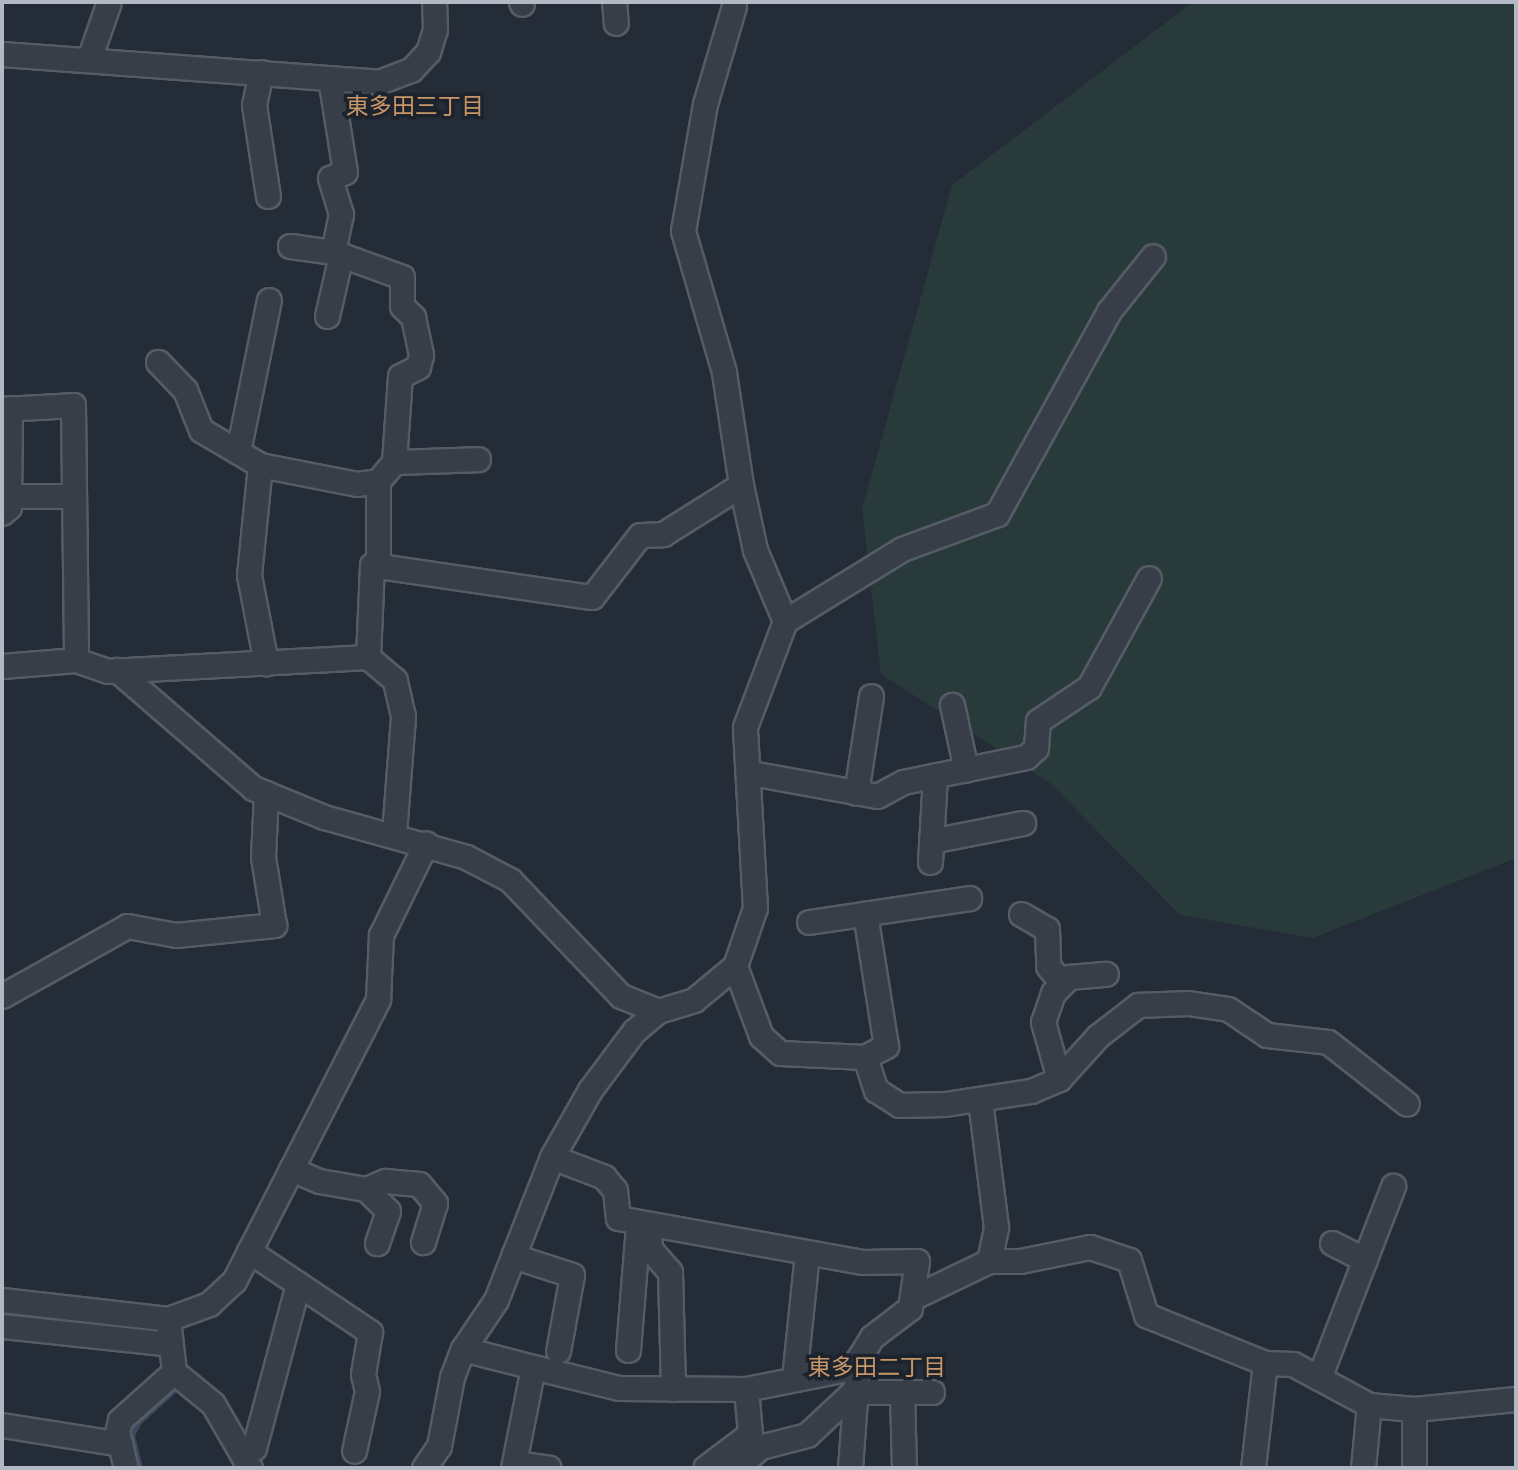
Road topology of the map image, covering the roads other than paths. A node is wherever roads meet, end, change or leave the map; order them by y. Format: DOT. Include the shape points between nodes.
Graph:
graph roads {
  1 [pos="109,2"];
  2 [pos="434,2"];
  3 [pos="734,6"];
  4 [pos="2,54"];
  5 [pos="89,59"];
  6 [pos="261,72"];
  7 [pos="330,78"];
  8 [pos="268,196"];
  9 [pos="290,246"];
  10 [pos="337,253"];
  11 [pos="1153,256"];
  12 [pos="269,300"];
  13 [pos="327,316"];
  14 [pos="158,362"];
  15 [pos="6,408"];
  16 [pos="238,452"];
  17 [pos="478,459"];
  18 [pos="394,462"];
  19 [pos="260,465"];
  20 [pos="378,481"];
  21 [pos="741,485"];
  22 [pos="74,496"];
  23 [pos="6,505"];
  24 [pos="378,566"];
  25 [pos="1149,578"];
  26 [pos="785,621"];
  27 [pos="368,657"];
  28 [pos="76,660"];
  29 [pos="266,663"];
  30 [pos="2,666"];
  31 [pos="117,670"];
  32 [pos="871,696"];
  33 [pos="952,705"];
  34 [pos="965,769"];
  35 [pos="751,773"];
  36 [pos="935,775"];
  37 [pos="266,793"];
  38 [pos="856,793"];
  39 [pos="1023,823"];
  40 [pos="394,834"];
  41 [pos="426,843"];
  42 [pos="969,898"];
  43 [pos="865,914"];
  44 [pos="1021,914"];
  45 [pos="808,922"];
  46 [pos="734,966"];
  47 [pos="1106,974"];
  48 [pos="1061,982"];
  49 [pos="2,996"];
  50 [pos="658,1011"];
  51 [pos="865,1056"];
  52 [pos="1059,1079"];
  53 [pos="980,1101"];
  54 [pos="1406,1104"];
  55 [pos="552,1157"];
  56 [pos="292,1168"];
  57 [pos="1393,1186"];
  58 [pos="366,1189"];
  59 [pos="643,1224"];
  60 [pos="423,1242"];
  61 [pos="1332,1243"];
  62 [pos="377,1244"];
  63 [pos="249,1251"];
  64 [pos="807,1254"];
  65 [pos="513,1255"];
  66 [pos="1365,1259"];
  67 [pos="989,1261"];
  68 [pos="298,1284"];
  69 [pos="912,1298"];
  70 [pos="2,1300"];
  71 [pos="168,1320"];
  72 [pos="2,1326"];
  73 [pos="170,1344"];
  74 [pos="463,1349"];
  75 [pos="628,1350"];
  76 [pos="558,1352"];
  77 [pos="1265,1363"];
  78 [pos="533,1367"];
  79 [pos="857,1367"];
  80 [pos="174,1372"];
  81 [pos="1319,1378"];
  82 [pos="794,1380"];
  83 [pos="673,1390"];
  84 [pos="746,1390"];
  85 [pos="853,1392"];
  86 [pos="902,1392"];
  87 [pos="932,1392"];
  88 [pos="1506,1400"];
  89 [pos="1369,1405"];
  90 [pos="1414,1409"];
  91 [pos="1516,1418"];
  92 [pos="2,1425"];
  93 [pos="120,1444"];
  94 [pos="354,1451"];
  95 [pos="252,1458"];
  96 [pos="514,1465"];
  97 [pos="126,1468"];
  98 [pos="424,1468"];
  99 [pos="549,1468"];
  100 [pos="705,1468"];
  101 [pos="736,1468"];
  102 [pos="850,1468"];
  103 [pos="904,1468"];
  104 [pos="1253,1468"];
  105 [pos="1363,1468"];
  106 [pos="1414,1468"];
  1 -- 5 [label="street"];
  2 -- 7 [label="street" via="428,52 411,70 379,82"];
  3 -- 21 [label="street" via="705,104 683,231 724,372"];
  4 -- 5 [label="street"];
  5 -- 6 [label="street"];
  6 -- 7 [label="street"];
  6 -- 8 [label="street" via="254,105"];
  7 -- 10 [label="street" via="345,172 330,178 341,214"];
  9 -- 10 [label="street"];
  10 -- 13 [label="street"];
  10 -- 18 [label="street" via="402,277 402,306 413,317 421,355 418,367 400,376"];
  11 -- 26 [label="street" via="1109,311 997,514 902,550"];
  12 -- 16 [label="street"];
  14 -- 16 [label="street" via="185,390 201,430"];
  15 -- 22 [label="street" via="73,405"];
  15 -- 23 [label="street"];
  16 -- 19 [label="street"];
  17 -- 18 [label="street"];
  18 -- 20 [label="street"];
  19 -- 20 [label="street" via="357,484"];
  19 -- 29 [label="street" via="249,575"];
  20 -- 24 [label="street"];
  21 -- 24 [label="street" via="663,534 640,535 592,597"];
  21 -- 26 [label="street" via="755,550"];
  22 -- 23 [label="street"];
  22 -- 28 [label="street"];
  24 -- 27 [label="street" via="372,565"];
  25 -- 34 [label="street" via="1090,687 1038,721 1036,748 1026,757"];
  26 -- 35 [label="street" via="745,727"];
  27 -- 29 [label="street"];
  27 -- 40 [label="street" via="395,680 403,716"];
  28 -- 30 [label="street"];
  28 -- 31 [label="street"];
  29 -- 31 [label="street"];
  31 -- 37 [label="street" via="253,788"];
  32 -- 38 [label="street"];
  33 -- 34 [label="street"];
  34 -- 36 [label="street"];
  35 -- 38 [label="street"];
  35 -- 46 [label="street" via="755,908"];
  36 -- 38 [label="street" via="903,782 877,796"];
  36 -- 39 [label="street" via="930,852"];
  37 -- 40 [label="street" via="324,817"];
  37 -- 49 [label="street" via="263,857 274,925 176,935 127,926"];
  40 -- 41 [label="street"];
  41 -- 50 [label="street" via="510,880 621,996"];
  41 -- 56 [label="street" via="381,935 378,999"];
  42 -- 43 [label="street"];
  43 -- 45 [label="street"];
  43 -- 51 [label="street" via="886,1046"];
  44 -- 48 [label="street" via="1047,929 1048,966"];
  46 -- 50 [label="street" via="694,1000"];
  46 -- 51 [label="street" via="761,1036 780,1053"];
  47 -- 48 [label="street"];
  48 -- 52 [label="street" via="1044,1022"];
  50 -- 55 [label="street" via="634,1031 590,1090"];
  51 -- 53 [label="street" via="876,1090 899,1105"];
  52 -- 53 [label="street"];
  52 -- 54 [label="street" via="1098,1036 1138,1005 1188,1003 1228,1009 1267,1035 1328,1042"];
  53 -- 67 [label="street" via="996,1227"];
  55 -- 59 [label="street" via="604,1177 615,1190 618,1218"];
  55 -- 65 [label="street"];
  56 -- 58 [label="street" via="320,1181"];
  56 -- 63 [label="street"];
  57 -- 66 [label="street"];
  58 -- 60 [label="street" via="385,1181 419,1184 435,1203"];
  58 -- 62 [label="street" via="388,1211"];
  59 -- 64 [label="street" via="741,1237"];
  59 -- 75 [label="street"];
  59 -- 83 [label="street" via="650,1249 670,1272"];
  61 -- 66 [label="street"];
  63 -- 68 [label="street"];
  63 -- 71 [label="street" via="234,1281 209,1304"];
  64 -- 69 [label="street" via="863,1262 917,1261"];
  64 -- 82 [label="street"];
  65 -- 74 [label="street" via="496,1300"];
  65 -- 76 [label="street" via="572,1275"];
  66 -- 81 [label="street"];
  67 -- 69 [label="street"];
  67 -- 77 [label="street" via="1020,1261 1090,1247 1129,1260 1146,1315"];
  68 -- 94 [label="street" via="370,1332 363,1374 367,1391"];
  68 -- 95 [label="street"];
  69 -- 79 [label="street" via="896,1323 872,1336"];
  70 -- 71 [label="street"];
  71 -- 73 [label="street"];
  72 -- 73 [label="street"];
  73 -- 80 [label="street"];
  74 -- 78 [label="street"];
  74 -- 98 [label="street" via="452,1377 439,1446"];
  77 -- 81 [label="street" via="1293,1364"];
  77 -- 104 [label="street"];
  78 -- 83 [label="street" via="620,1388"];
  78 -- 96 [label="street"];
  79 -- 82 [label="street"];
  79 -- 85 [label="street"];
  80 -- 93 [label="street" via="120,1420"];
  80 -- 95 [label="street" via="213,1404"];
  81 -- 89 [label="street"];
  82 -- 84 [label="street"];
  83 -- 84 [label="street"];
  84 -- 100 [label="street" via="750,1434"];
  85 -- 86 [label="street"];
  85 -- 101 [label="street" via="807,1435 760,1447"];
  85 -- 102 [label="street"];
  86 -- 87 [label="street"];
  86 -- 103 [label="street"];
  88 -- 90 [label="street"];
  88 -- 91 [label="street"];
  89 -- 90 [label="street"];
  89 -- 105 [label="street"];
  90 -- 106 [label="street"];
  92 -- 93 [label="street"];
  93 -- 97 [label="street"];
  96 -- 99 [label="street"];
}
